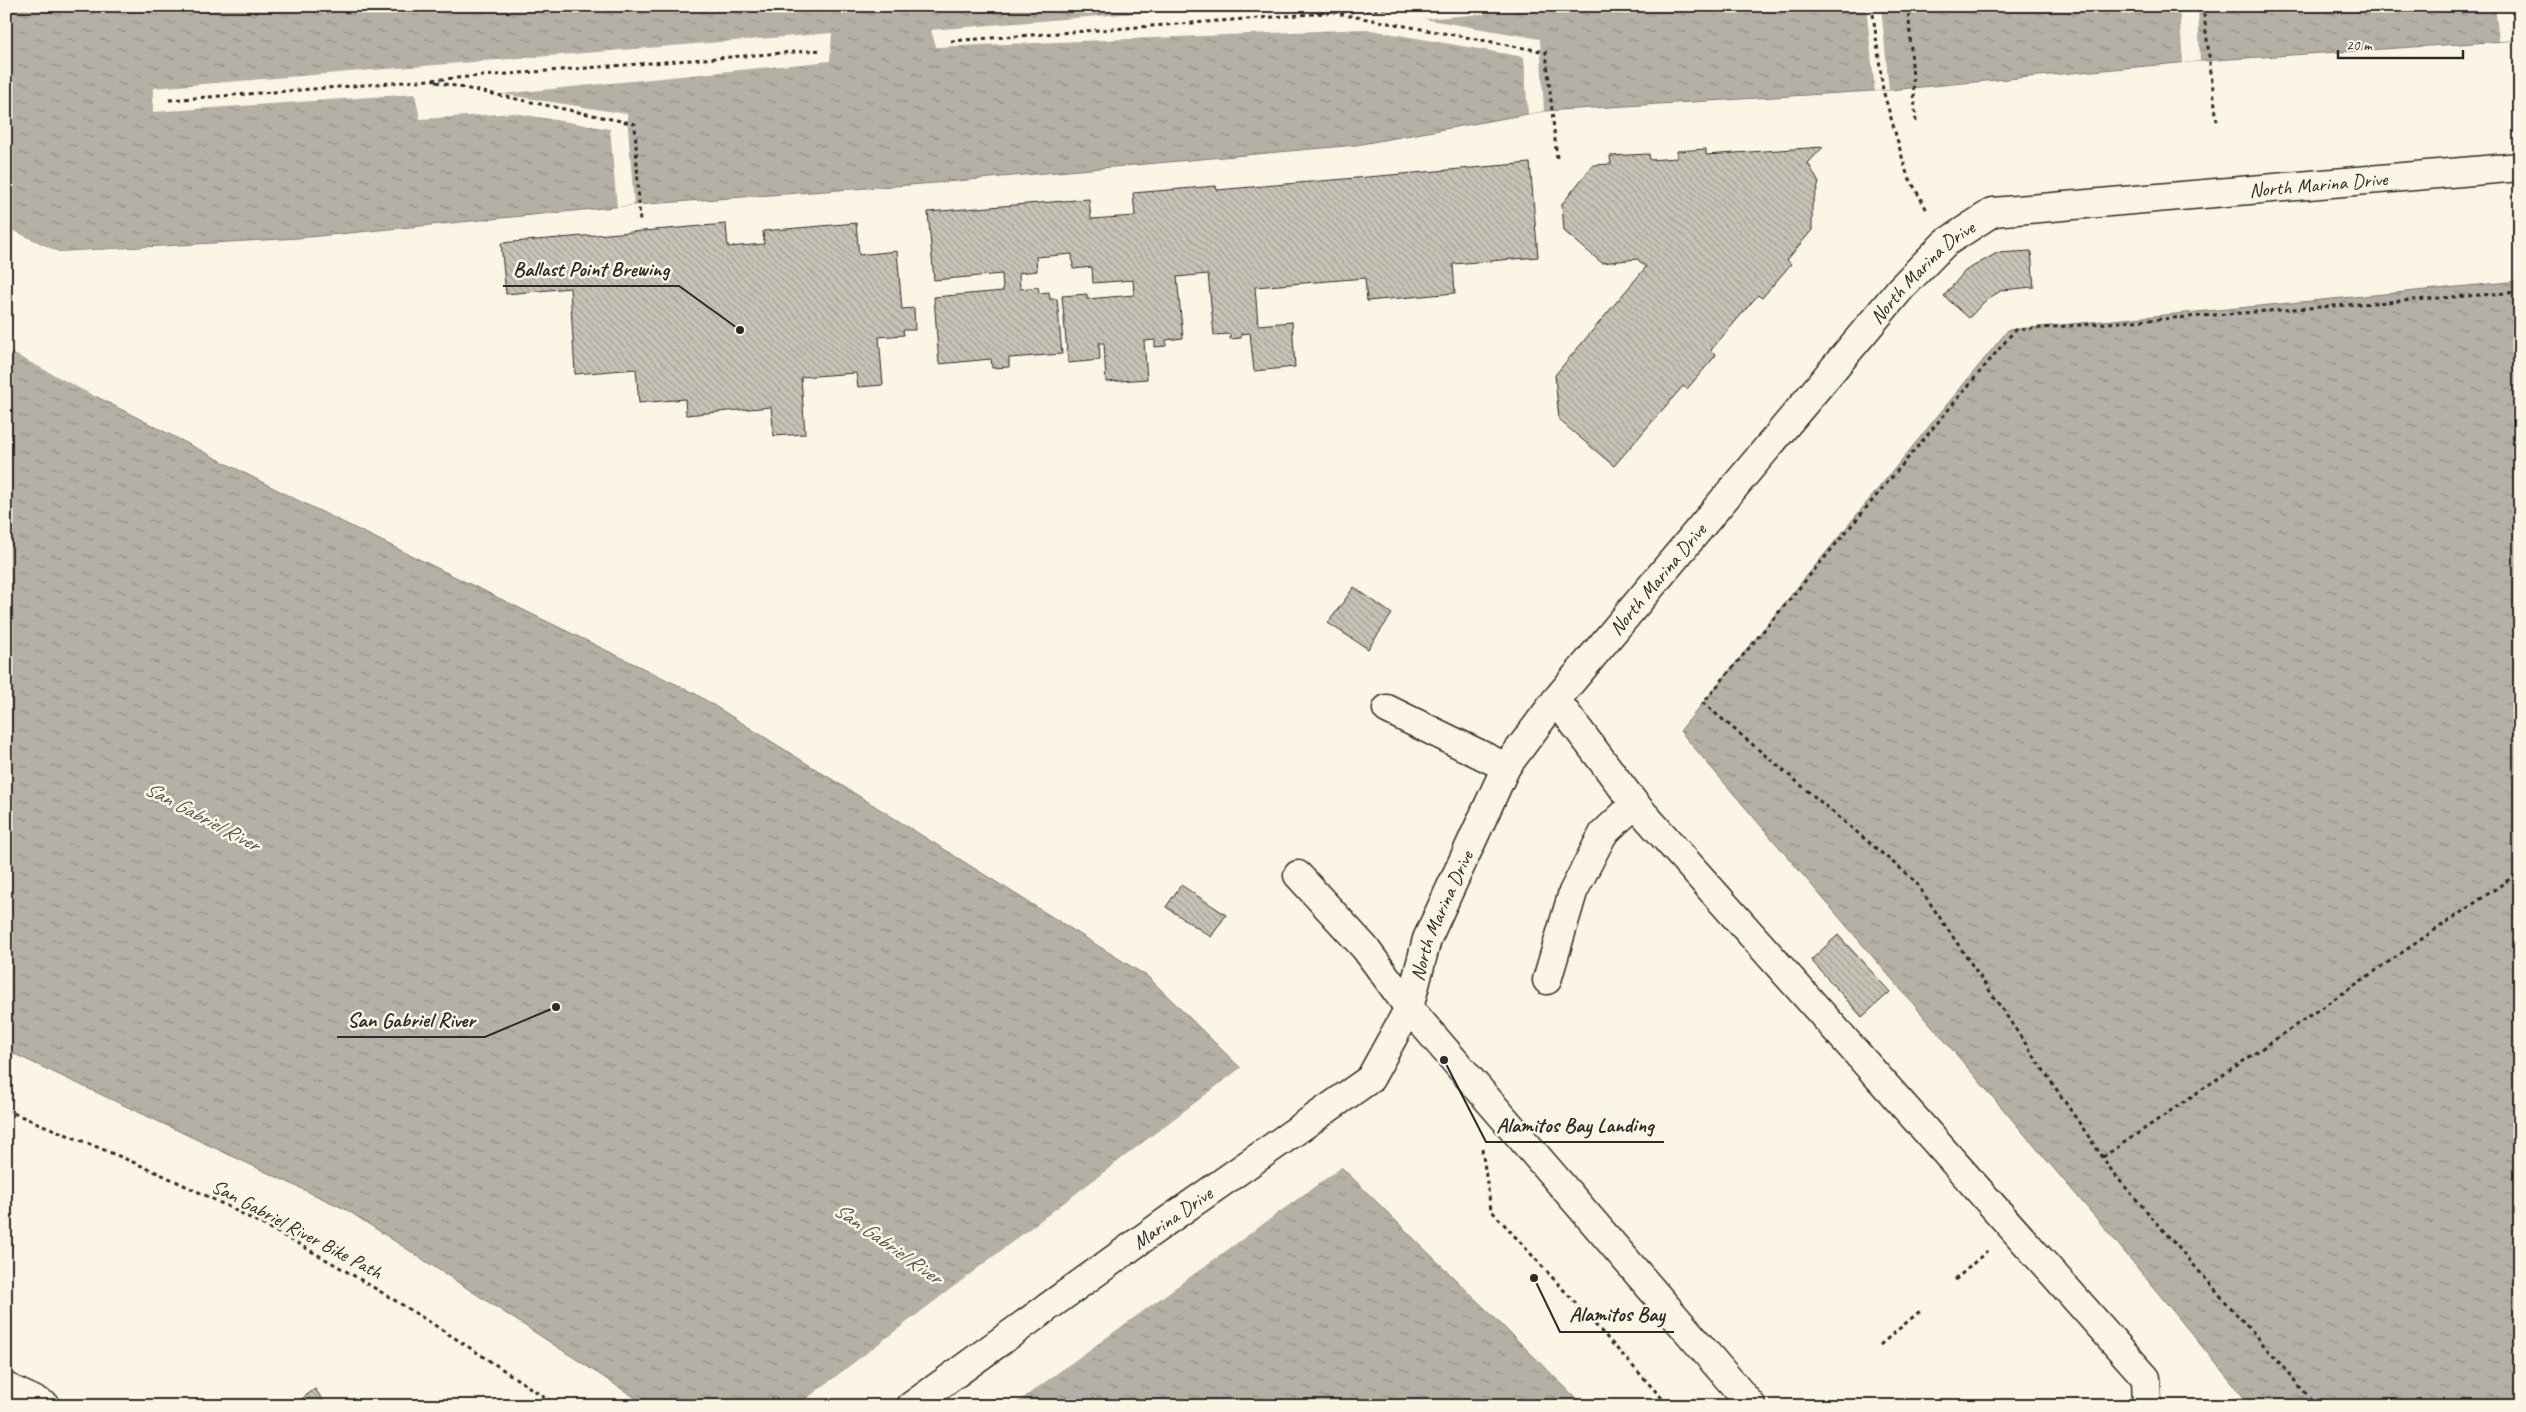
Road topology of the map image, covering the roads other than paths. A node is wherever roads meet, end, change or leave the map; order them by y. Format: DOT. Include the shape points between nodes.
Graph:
graph roads {
  1 [pos="2520,168"];
  2 [pos="1556,700"];
  3 [pos="1387,709"];
  4 [pos="1506,767"];
  5 [pos="1635,804"];
  6 [pos="1298,875"];
  7 [pos="1547,980"];
  8 [pos="1409,1008"];
  9 [pos="6,1387"];
  10 [pos="46,1406"];
  11 [pos="911,1406"];
  12 [pos="1752,1406"];
  13 [pos="2147,1406"];
  1 -- 2 [label="street, North Marina Drive" via="1993,212 1945,243 1901,288"];
  2 -- 4 [label="street, North Marina Drive"];
  2 -- 5 [label="street"];
  3 -- 4 [label="street"];
  4 -- 8 [label="street, North Marina Drive" via="1427,940"];
  5 -- 7 [label="street" via="1603,834 1573,892"];
  5 -- 13 [label="street" via="2146,1378"];
  6 -- 8 [label="street" via="1365,948"];
  8 -- 11 [label="street, Marina Drive" via="1370,1079"];
  8 -- 12 [label="street, North Marina Drive"];
  9 -- 10 [label="street"];
}
